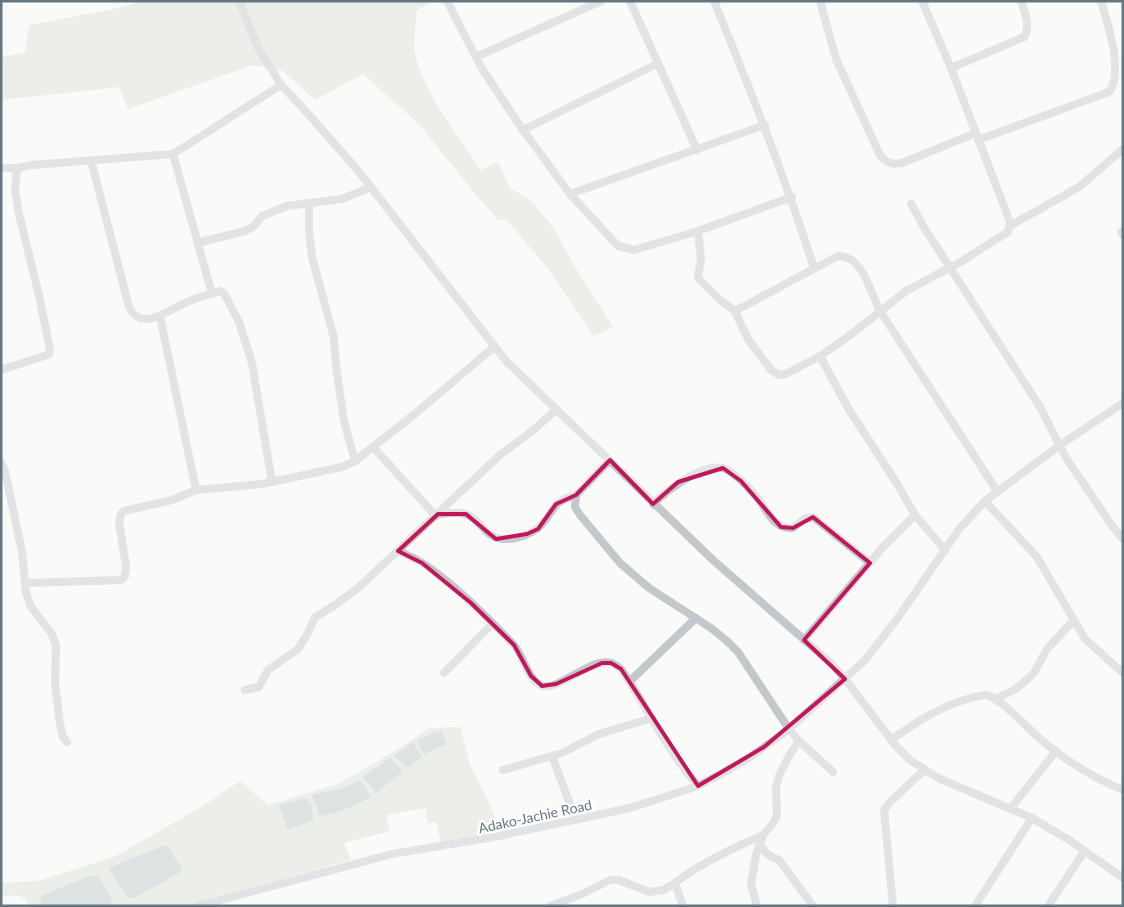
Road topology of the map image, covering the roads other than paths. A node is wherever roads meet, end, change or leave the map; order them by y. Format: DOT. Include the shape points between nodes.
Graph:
graph roads {
  1 [pos="239,1"];
  2 [pos="447,1"];
  3 [pos="601,1"];
  4 [pos="630,1"];
  5 [pos="714,1"];
  6 [pos="820,1"];
  7 [pos="922,1"];
  8 [pos="1021,1"];
  9 [pos="1101,1"];
  10 [pos="476,57"];
  11 [pos="657,64"];
  12 [pos="951,68"];
  13 [pos="281,85"];
  14 [pos="765,125"];
  15 [pos="523,130"];
  16 [pos="977,136"];
  17 [pos="1123,149"];
  18 [pos="697,150"];
  19 [pos="173,154"];
  20 [pos="91,160"];
  21 [pos="1,168"];
  22 [pos="16,168"];
  23 [pos="371,187"];
  24 [pos="570,194"];
  25 [pos="792,197"];
  26 [pos="309,203"];
  27 [pos="911,204"];
  28 [pos="1010,226"];
  29 [pos="698,231"];
  30 [pos="197,243"];
  31 [pos="951,267"];
  32 [pos="814,268"];
  33 [pos="212,294"];
  34 [pos="735,311"];
  35 [pos="880,311"];
  36 [pos="160,316"];
  37 [pos="494,346"];
  38 [pos="820,356"];
  39 [pos="1,370"];
  40 [pos="1123,403"];
  41 [pos="556,410"];
  42 [pos="1060,445"];
  43 [pos="374,448"];
  44 [pos="610,460"];
  45 [pos="355,461"];
  46 [pos="1,462"];
  47 [pos="272,482"];
  48 [pos="196,490"];
  49 [pos="997,492"];
  50 [pos="576,495"];
  51 [pos="985,501"];
  52 [pos="653,504"];
  53 [pos="437,515"];
  54 [pos="915,515"];
  55 [pos="1123,538"];
  56 [pos="945,550"];
  57 [pos="398,552"];
  58 [pos="870,563"];
  59 [pos="26,583"];
  60 [pos="696,618"];
  61 [pos="1074,622"];
  62 [pos="492,624"];
  63 [pos="804,640"];
  64 [pos="444,673"];
  65 [pos="1123,673"];
  66 [pos="845,679"];
  67 [pos="629,682"];
  68 [pos="245,690"];
  69 [pos="995,699"];
  70 [pos="652,718"];
  71 [pos="789,729"];
  72 [pos="891,740"];
  73 [pos="799,741"];
  74 [pos="67,742"];
  75 [pos="1056,751"];
  76 [pos="552,756"];
  77 [pos="503,770"];
  78 [pos="924,770"];
  79 [pos="833,772"];
  80 [pos="698,786"];
  81 [pos="1123,790"];
  82 [pos="1011,808"];
  83 [pos="1032,818"];
  84 [pos="576,820"];
  85 [pos="763,835"];
  86 [pos="760,845"];
  87 [pos="1084,852"];
  88 [pos="1123,878"];
  89 [pos="675,882"];
  90 [pos="198,906"];
  91 [pos="550,906"];
  92 [pos="683,906"];
  93 [pos="757,906"];
  94 [pos="813,906"];
  95 [pos="893,906"];
  96 [pos="975,906"];
  97 [pos="1048,906"];
  1 -- 13 [label="street" via="258,48"];
  2 -- 10 [label="street"];
  3 -- 10 [label="street"];
  4 -- 11 [label="street"];
  5 -- 14 [label="street"];
  6 -- 16 [label="street" via="836,59 884,160 893,164 902,162"];
  7 -- 12 [label="street"];
  8 -- 12 [label="street" via="1028,26 1024,37"];
  9 -- 16 [label="street" via="1120,67 1112,89"];
  10 -- 15 [label="street"];
  11 -- 15 [label="street"];
  11 -- 18 [label="street"];
  12 -- 16 [label="street"];
  13 -- 19 [label="street"];
  13 -- 23 [label="street"];
  14 -- 18 [label="street"];
  14 -- 25 [label="street"];
  15 -- 24 [label="street"];
  16 -- 28 [label="street"];
  17 -- 28 [label="street" via="1079,187"];
  18 -- 24 [label="street"];
  19 -- 20 [label="street"];
  19 -- 30 [label="street"];
  20 -- 22 [label="street"];
  20 -- 36 [label="street" via="129,307 133,315 140,318"];
  21 -- 22 [label="street"];
  22 -- 39 [label="street" via="19,214 50,350 49,354"];
  23 -- 26 [label="street" via="342,199"];
  23 -- 37 [label="street"];
  24 -- 29 [label="street" via="618,246 626,249 634,250"];
  25 -- 29 [label="street"];
  25 -- 32 [label="street"];
  26 -- 30 [label="street" via="271,211 245,231"];
  26 -- 45 [label="street" via="312,257 334,338 344,421"];
  27 -- 31 [label="street"];
  28 -- 31 [label="street" via="1004,235"];
  29 -- 34 [label="street" via="701,258 698,278"];
  30 -- 33 [label="street"];
  31 -- 35 [label="street"];
  31 -- 42 [label="street" via="1040,407"];
  32 -- 34 [label="street"];
  32 -- 35 [label="street" via="838,256 845,256 866,279"];
  33 -- 36 [label="street" via="184,303"];
  33 -- 47 [label="street" via="224,293 239,322 252,363"];
  34 -- 38 [label="street" via="748,339 771,370 779,375"];
  35 -- 38 [label="street"];
  35 -- 49 [label="street"];
  36 -- 48 [label="street"];
  37 -- 41 [label="street"];
  37 -- 43 [label="street"];
  38 -- 54 [label="street" via="848,408"];
  40 -- 42 [label="street, Adako-Jachie Road"];
  41 -- 44 [label="street"];
  41 -- 53 [label="street" via="502,454"];
  42 -- 49 [label="street, Adako-Jachie Road"];
  42 -- 55 [label="street"];
  43 -- 45 [label="street"];
  43 -- 53 [label="street"];
  44 -- 50 [label="street"];
  44 -- 52 [label="street"];
  45 -- 47 [label="street" via="342,467"];
  46 -- 59 [label="street"];
  47 -- 48 [label="street"];
  48 -- 59 [label="street" via="121,514 118,522 126,572 122,580"];
  49 -- 51 [label="street, Adako-Jachie Road"];
  50 -- 53 [label="street" via="556,504 538,528 504,540 496,539 466,514"];
  50 -- 60 [label="street" via="575,507 580,515 620,563 649,588"];
  51 -- 56 [label="street, Adako-Jachie Road"];
  51 -- 61 [label="street" via="1038,558"];
  52 -- 58 [label="street" via="678,482 723,468 746,486 781,527 793,528 804,519 813,517"];
  52 -- 63 [label="street"];
  53 -- 57 [label="street"];
  54 -- 56 [label="street"];
  54 -- 58 [label="street"];
  56 -- 66 [label="street, Adako-Jachie Road" via="874,649"];
  57 -- 62 [label="street" via="422,563"];
  57 -- 68 [label="street" via="358,588 315,618 298,649 268,670 259,686"];
  58 -- 63 [label="street"];
  59 -- 74 [label="street" via="32,607 52,634 56,646 56,689 63,737"];
  60 -- 67 [label="street"];
  60 -- 71 [label="street" via="738,652"];
  61 -- 65 [label="street" via="1084,639"];
  61 -- 69 [label="street" via="1054,640 1034,673 1016,689"];
  62 -- 64 [label="street"];
  62 -- 67 [label="street" via="514,645 531,676 542,686 556,684 602,663 611,663 620,669"];
  63 -- 66 [label="street"];
  66 -- 71 [label="street, Adako-Jachie Road"];
  66 -- 72 [label="street"];
  67 -- 70 [label="street"];
  69 -- 72 [label="street" via="984,694 943,707"];
  69 -- 75 [label="street"];
  70 -- 76 [label="street" via="599,734"];
  70 -- 80 [label="street"];
  71 -- 73 [label="street"];
  71 -- 80 [label="street, Adako-Jachie Road" via="749,758"];
  72 -- 78 [label="street"];
  73 -- 79 [label="street"];
  73 -- 85 [label="street" via="779,776 774,822"];
  75 -- 81 [label="street"];
  75 -- 82 [label="street"];
  76 -- 77 [label="street"];
  76 -- 84 [label="street"];
  78 -- 82 [label="street"];
  78 -- 95 [label="street" via="884,810"];
  80 -- 84 [label="street, Adako-Jachie Road" via="630,808"];
  82 -- 83 [label="street"];
  83 -- 87 [label="street"];
  83 -- 96 [label="street"];
  84 -- 90 [label="street, Adako-Jachie Road" via="494,838 392,854"];
  85 -- 86 [label="street"];
  85 -- 89 [label="street"];
  86 -- 93 [label="street" via="751,884"];
  86 -- 94 [label="street" via="768,855 779,860"];
  87 -- 88 [label="street"];
  87 -- 97 [label="street"];
  89 -- 91 [label="street" via="662,890 649,892 610,880"];
  89 -- 92 [label="street"];
}
